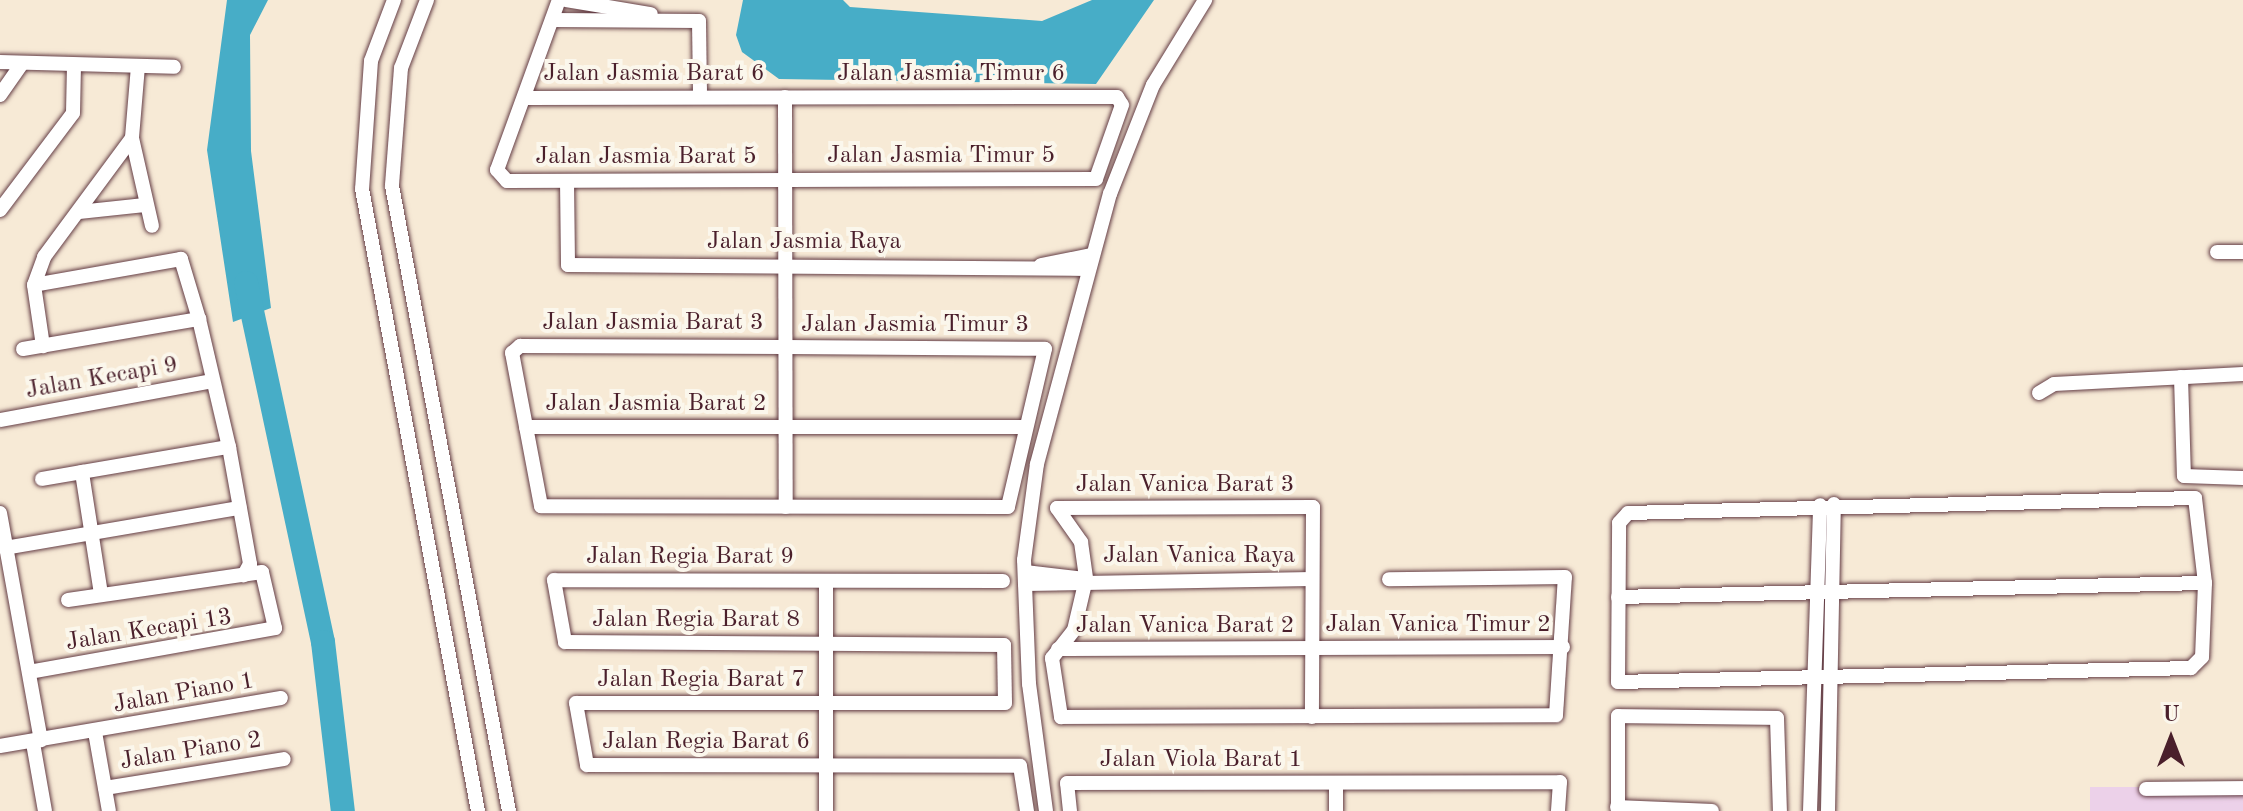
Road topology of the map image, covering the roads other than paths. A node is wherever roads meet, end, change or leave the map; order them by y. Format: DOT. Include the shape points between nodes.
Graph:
graph roads {
  1 [pos="394,0"];
  2 [pos="427,0"];
  3 [pos="559,0"];
  4 [pos="566,0"];
  5 [pos="1205,0"];
  6 [pos="552,20"];
  7 [pos="699,21"];
  8 [pos="0,62"];
  9 [pos="22,63"];
  10 [pos="138,66"];
  11 [pos="74,67"];
  12 [pos="174,67"];
  13 [pos="0,95"];
  14 [pos="700,97"];
  15 [pos="785,97"];
  16 [pos="524,98"];
  17 [pos="132,138"];
  18 [pos="1096,179"];
  19 [pos="785,180"];
  20 [pos="567,181"];
  21 [pos="145,205"];
  22 [pos="0,210"];
  23 [pos="79,212"];
  24 [pos="152,226"];
  25 [pos="2217,252"];
  26 [pos="2243,252"];
  27 [pos="1090,262"];
  28 [pos="786,265"];
  29 [pos="34,285"];
  30 [pos="199,319"];
  31 [pos="43,346"];
  32 [pos="786,347"];
  33 [pos="23,349"];
  34 [pos="2243,374"];
  35 [pos="2181,377"];
  36 [pos="212,381"];
  37 [pos="2039,393"];
  38 [pos="0,420"];
  39 [pos="526,427"];
  40 [pos="786,427"];
  41 [pos="1026,427"];
  42 [pos="229,447"];
  43 [pos="82,472"];
  44 [pos="2243,478"];
  45 [pos="42,479"];
  46 [pos="1827,505"];
  47 [pos="786,507"];
  48 [pos="240,508"];
  49 [pos="0,513"];
  50 [pos="91,533"];
  51 [pos="5,548"];
  52 [pos="244,575"];
  53 [pos="1025,578"];
  54 [pos="1086,579"];
  55 [pos="1312,579"];
  56 [pos="1389,579"];
  57 [pos="826,581"];
  58 [pos="1003,581"];
  59 [pos="2205,583"];
  60 [pos="1824,592"];
  61 [pos="101,594"];
  62 [pos="1618,597"];
  63 [pos="68,600"];
  64 [pos="565,642"];
  65 [pos="826,644"];
  66 [pos="1563,647"];
  67 [pos="1058,649"];
  68 [pos="1312,649"];
  69 [pos="29,672"];
  70 [pos="1831,680"];
  71 [pos="1815,681"];
  72 [pos="281,698"];
  73 [pos="826,703"];
  74 [pos="1005,703"];
  75 [pos="1312,717"];
  76 [pos="95,732"];
  77 [pos="37,742"];
  78 [pos="0,746"];
  79 [pos="284,759"];
  80 [pos="587,765"];
  81 [pos="826,765"];
  82 [pos="1336,784"];
  83 [pos="105,788"];
  84 [pos="2243,788"];
  85 [pos="2146,789"];
  86 [pos="1617,809"];
  87 [pos="45,811"];
  88 [pos="109,811"];
  89 [pos="478,811"];
  90 [pos="509,811"];
  91 [pos="826,811"];
  92 [pos="1027,811"];
  93 [pos="1046,811"];
  94 [pos="1070,811"];
  95 [pos="1336,811"];
  96 [pos="1558,811"];
  97 [pos="1712,811"];
  98 [pos="1780,811"];
  99 [pos="1810,811"];
  100 [pos="1828,811"];
  1 -- 89 [label="street" via="371,61 362,189"];
  2 -- 90 [label="street" via="401,68 392,186"];
  3 -- 6 [label="street"];
  4 -- 7 [label="street"];
  5 -- 27 [label="street" via="1153,85"];
  6 -- 7 [label="street"];
  6 -- 16 [label="street"];
  7 -- 14 [label="street"];
  8 -- 9 [label="street"];
  9 -- 11 [label="street"];
  9 -- 13 [label="street"];
  10 -- 11 [label="street"];
  10 -- 12 [label="street"];
  10 -- 17 [label="street"];
  11 -- 22 [label="street" via="73,113"];
  14 -- 15 [label="street, Jalan Jasmia Barat 6"];
  14 -- 16 [label="street, Jalan Jasmia Barat 6"];
  15 -- 18 [label="street, Jalan Jasmia Timur 6" via="1117,97 1122,105"];
  15 -- 19 [label="street"];
  16 -- 20 [label="street, Jalan Jasmia Barat 5" via="497,170 507,181"];
  17 -- 21 [label="street"];
  17 -- 23 [label="street"];
  18 -- 19 [label="street, Jalan Jasmia Timur 5"];
  19 -- 20 [label="street, Jalan Jasmia Barat 5"];
  19 -- 28 [label="street"];
  20 -- 28 [label="street, Jalan Jasmia Raya" via="568,265"];
  21 -- 23 [label="street"];
  21 -- 24 [label="street"];
  23 -- 29 [label="street" via="44,257"];
  25 -- 26 [label="street"];
  27 -- 28 [label="street, Jalan Jasmia Raya"];
  27 -- 53 [label="street" via="1037,464"];
  28 -- 32 [label="street"];
  29 -- 30 [label="street" via="181,259"];
  29 -- 31 [label="street"];
  30 -- 31 [label="street"];
  30 -- 36 [label="street"];
  31 -- 33 [label="street"];
  32 -- 39 [label="street, Jalan Jasmia Barat 3" via="520,346 512,353"];
  32 -- 40 [label="street"];
  32 -- 41 [label="street, Jalan Jasmia Timur 3" via="1045,349"];
  34 -- 35 [label="street"];
  35 -- 37 [label="street" via="2054,384"];
  35 -- 44 [label="street" via="2184,476"];
  36 -- 38 [label="street, Jalan Kecapi 9"];
  36 -- 42 [label="street"];
  39 -- 40 [label="street, Jalan Jasmia Barat 2"];
  39 -- 47 [label="street" via="541,506"];
  40 -- 41 [label="street, Jalan Jasmia Barat 2"];
  40 -- 47 [label="street"];
  41 -- 47 [label="street" via="1008,507"];
  42 -- 43 [label="street"];
  42 -- 48 [label="street"];
  43 -- 45 [label="street"];
  43 -- 50 [label="street"];
  46 -- 59 [label="street" via="2187,495 2200,503"];
  46 -- 60 [label="street"];
  46 -- 62 [label="street" via="1628,513 1619,523"];
  48 -- 50 [label="street"];
  48 -- 52 [label="street" via="250,564"];
  49 -- 51 [label="street"];
  50 -- 51 [label="street"];
  50 -- 61 [label="street"];
  51 -- 69 [label="street"];
  52 -- 61 [label="street"];
  52 -- 69 [label="street, Jalan Kecapi 13" via="264,574 274,631"];
  53 -- 54 [label="street, Jalan Vanica Raya"];
  53 -- 93 [label="street"];
  54 -- 55 [label="street, Jalan Vanica Raya"];
  54 -- 55 [label="street, Jalan Vanica Barat 3" via="1081,542 1057,508 1313,507"];
  54 -- 67 [label="street" via="1074,630"];
  55 -- 68 [label="street"];
  56 -- 66 [label="street" via="1565,577"];
  57 -- 58 [label="street, Jalan Regia Barat 9"];
  57 -- 64 [label="street, Jalan Regia Barat 9" via="554,580"];
  57 -- 65 [label="street"];
  59 -- 60 [label="street"];
  59 -- 70 [label="street" via="2202,657 2191,668"];
  60 -- 62 [label="street"];
  60 -- 70 [label="street"];
  60 -- 71 [label="street"];
  61 -- 63 [label="street"];
  62 -- 71 [label="street" via="1618,682"];
  64 -- 65 [label="street, Jalan Regia Barat 8"];
  65 -- 73 [label="street"];
  65 -- 74 [label="street, Jalan Regia Barat 8" via="1004,645"];
  66 -- 68 [label="street, Jalan Vanica Timur 2"];
  66 -- 75 [label="street" via="1561,706 1549,717"];
  67 -- 68 [label="street, Jalan Vanica Barat 2"];
  67 -- 75 [label="street" via="1052,658 1056,709 1073,721"];
  68 -- 75 [label="street"];
  69 -- 77 [label="street"];
  70 -- 71 [label="street"];
  70 -- 100 [label="street"];
  71 -- 99 [label="street"];
  72 -- 76 [label="street, Jalan Piano 1"];
  73 -- 74 [label="street, Jalan Regia Barat 7"];
  73 -- 80 [label="street, Jalan Regia Barat 7" via="576,703"];
  73 -- 81 [label="street"];
  76 -- 77 [label="street, Jalan Piano 1"];
  76 -- 83 [label="street"];
  77 -- 78 [label="street, Jalan Piano 1"];
  77 -- 87 [label="street"];
  79 -- 83 [label="street, Jalan Piano 2"];
  80 -- 81 [label="street, Jalan Regia Barat 6"];
  81 -- 91 [label="street"];
  81 -- 92 [label="street, Jalan Regia Barat 6" via="1020,766"];
  82 -- 94 [label="street, Jalan Viola Barat 1" via="1067,783"];
  82 -- 95 [label="street"];
  82 -- 96 [label="street, Jalan Viola Barat 1" via="1560,782"];
  83 -- 88 [label="street"];
  84 -- 85 [label="street"];
  86 -- 97 [label="street"];
  86 -- 98 [label="street" via="1618,716 1777,718"];
}
